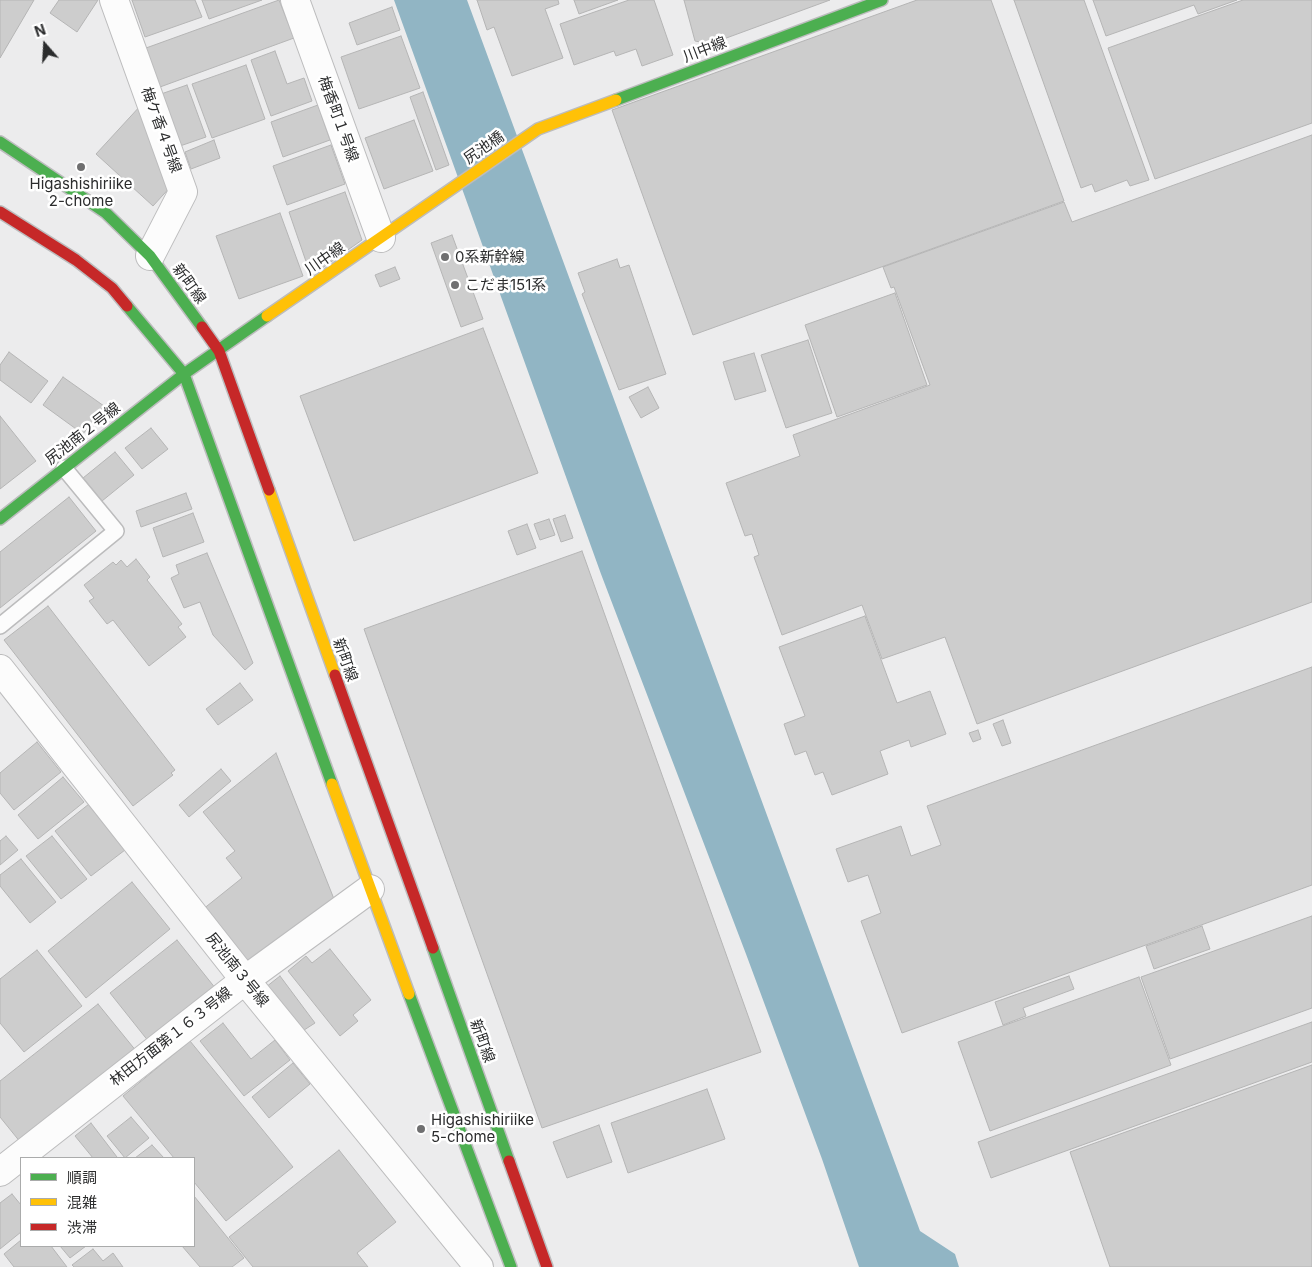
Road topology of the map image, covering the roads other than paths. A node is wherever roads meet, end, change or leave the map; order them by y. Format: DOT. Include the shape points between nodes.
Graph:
graph roads {
  1 [pos="114,0"];
  2 [pos="295,0"];
  3 [pos="882,0"];
  4 [pos="538,129"];
  5 [pos="0,142"];
  6 [pos="448,192"];
  7 [pos="0,212"];
  8 [pos="381,238"];
  9 [pos="150,256"];
  10 [pos="219,351"];
  11 [pos="184,374"];
  12 [pos="64,468"];
  13 [pos="0,519"];
  14 [pos="0,626"];
  15 [pos="0,669"];
  16 [pos="370,889"];
  17 [pos="245,980"];
  18 [pos="0,1172"];
  19 [pos="479,1267"];
  20 [pos="511,1267"];
  21 [pos="547,1267"];
  1 -- 9 [label="street, 梅ケ香４号線" via="183,192"];
  2 -- 8 [label="street, 梅香町１号線"];
  3 -- 4 [label="street, 川中線"];
  4 -- 6 [label="street, 尻池橋"];
  5 -- 9 [label="street, 新町線" via="106,213"];
  6 -- 8 [label="street, 川中線"];
  7 -- 11 [label="street" via="76,260 112,288"];
  8 -- 10 [label="street, 川中線"];
  9 -- 10 [label="street, 新町線"];
  10 -- 11 [label="street, 川中線"];
  10 -- 21 [label="street, 新町線"];
  11 -- 12 [label="street, 尻池南２号線"];
  11 -- 16 [label="street"];
  12 -- 13 [label="street, 尻池南２号線"];
  12 -- 14 [label="lane" via="116,531"];
  15 -- 17 [label="street, 尻池南３号線"];
  16 -- 17 [label="street, 林田方面第１６３号線"];
  16 -- 20 [label="street"];
  17 -- 18 [label="street, 林田方面第１６３号線"];
  17 -- 19 [label="street, 尻池南３号線"];
}
